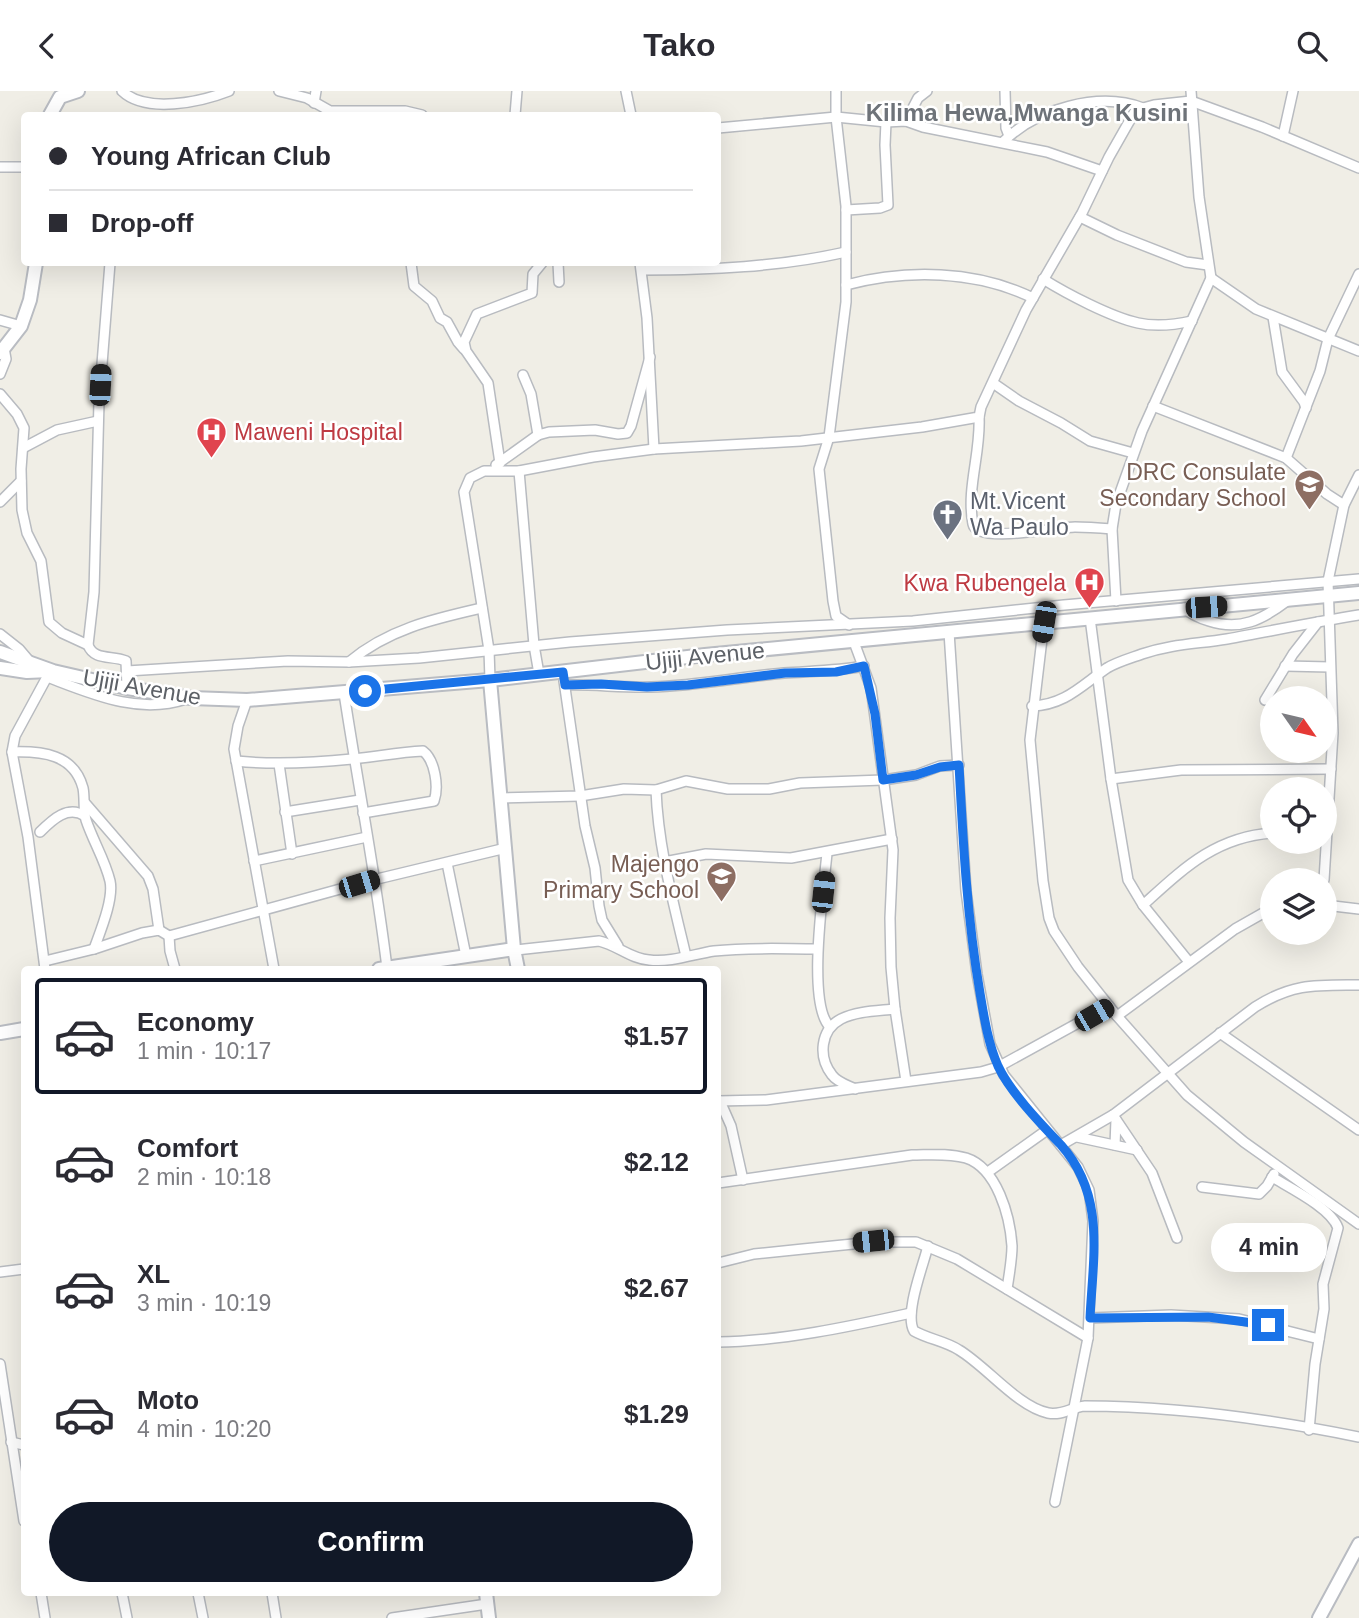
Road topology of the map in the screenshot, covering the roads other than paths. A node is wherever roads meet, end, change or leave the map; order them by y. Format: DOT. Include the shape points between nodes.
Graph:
graph roads {
  1 [pos="78,91"];
  2 [pos="122,91"];
  3 [pos="229,91"];
  4 [pos="279,91"];
  5 [pos="316,91"];
  6 [pos="517,91"];
  7 [pos="626,91"];
  8 [pos="836,91"];
  9 [pos="927,91"];
  10 [pos="1005,91"];
  11 [pos="1191,91"];
  12 [pos="1293,91"];
  13 [pos="1191,101"];
  14 [pos="1124,102"];
  15 [pos="314,103"];
  16 [pos="1143,108"];
  17 [pos="51,112"];
  18 [pos="368,112"];
  19 [pos="515,112"];
  20 [pos="630,112"];
  21 [pos="836,117"];
  22 [pos="906,121"];
  23 [pos="1129,121"];
  24 [pos="886,122"];
  25 [pos="721,128"];
  26 [pos="1283,136"];
  27 [pos="1006,139"];
  28 [pos="0,167"];
  29 [pos="21,167"];
  30 [pos="1359,168"];
  31 [pos="1102,171"];
  32 [pos="846,211"];
  33 [pos="1080,217"];
  34 [pos="846,252"];
  35 [pos="1208,265"];
  36 [pos="36,266"];
  37 [pos="110,266"];
  38 [pos="411,266"];
  39 [pos="540,266"];
  40 [pos="558,266"];
  41 [pos="641,266"];
  42 [pos="1359,274"];
  43 [pos="1212,278"];
  44 [pos="1044,279"];
  45 [pos="559,282"];
  46 [pos="846,285"];
  47 [pos="1033,298"];
  48 [pos="1273,317"];
  49 [pos="0,320"];
  50 [pos="1192,321"];
  51 [pos="21,326"];
  52 [pos="1328,339"];
  53 [pos="2,351"];
  54 [pos="466,351"];
  55 [pos="1359,352"];
  56 [pos="650,357"];
  57 [pos="0,374"];
  58 [pos="523,375"];
  59 [pos="993,383"];
  60 [pos="0,394"];
  61 [pos="1153,406"];
  62 [pos="1306,408"];
  63 [pos="979,417"];
  64 [pos="99,421"];
  65 [pos="538,435"];
  66 [pos="829,437"];
  67 [pos="23,448"];
  68 [pos="654,449"];
  69 [pos="1133,453"];
  70 [pos="1286,458"];
  71 [pos="500,463"];
  72 [pos="484,471"];
  73 [pos="519,471"];
  74 [pos="1359,475"];
  75 [pos="21,481"];
  76 [pos="0,502"];
  77 [pos="1343,505"];
  78 [pos="1112,529"];
  79 [pos="1359,579"];
  80 [pos="1328,581"];
  81 [pos="1359,593"];
  82 [pos="1329,597"];
  83 [pos="1288,600"];
  84 [pos="1116,601"];
  85 [pos="482,608"];
  86 [pos="1184,608"];
  87 [pos="1359,615"];
  88 [pos="1090,618"];
  89 [pos="1329,621"];
  90 [pos="1044,622"];
  91 [pos="1318,622"];
  92 [pos="849,625"];
  93 [pos="949,632"];
  94 [pos="0,634"];
  95 [pos="854,642"];
  96 [pos="89,645"];
  97 [pos="534,645"];
  98 [pos="489,650"];
  99 [pos="0,652"];
  100 [pos="30,662"];
  101 [pos="349,662"];
  102 [pos="864,666"];
  103 [pos="1285,666"];
  104 [pos="1330,667"];
  105 [pos="0,668"];
  106 [pos="127,671"];
  107 [pos="50,674"];
  108 [pos="539,674"];
  109 [pos="1098,675"];
  110 [pos="564,679"];
  111 [pos="490,680"];
  112 [pos="1273,686"];
  113 [pos="127,688"];
  114 [pos="344,693"];
  115 [pos="191,698"];
  116 [pos="247,700"];
  117 [pos="1032,706"];
  118 [pos="12,752"];
  119 [pos="354,759"];
  120 [pos="236,761"];
  121 [pos="279,764"];
  122 [pos="959,765"];
  123 [pos="1331,769"];
  124 [pos="1330,777"];
  125 [pos="1111,779"];
  126 [pos="883,780"];
  127 [pos="656,790"];
  128 [pos="580,796"];
  129 [pos="500,798"];
  130 [pos="359,800"];
  131 [pos="84,801"];
  132 [pos="285,812"];
  133 [pos="363,813"];
  134 [pos="85,816"];
  135 [pos="40,832"];
  136 [pos="1260,835"];
  137 [pos="367,837"];
  138 [pos="892,839"];
  139 [pos="506,848"];
  140 [pos="292,853"];
  141 [pos="827,853"];
  142 [pos="254,861"];
  143 [pos="664,862"];
  144 [pos="447,863"];
  145 [pos="373,880"];
  146 [pos="1143,905"];
  147 [pos="1337,906"];
  148 [pos="1359,909"];
  149 [pos="264,911"];
  150 [pos="1260,915"];
  151 [pos="159,930"];
  152 [pos="169,936"];
  153 [pos="619,947"];
  154 [pos="94,949"];
  155 [pos="515,949"];
  156 [pos="817,949"];
  157 [pos="466,956"];
  158 [pos="686,956"];
  159 [pos="1189,962"];
  160 [pos="45,965"];
  161 [pos="174,966"];
  162 [pos="273,966"];
  163 [pos="383,966"];
  164 [pos="402,966"];
  165 [pos="518,966"];
  166 [pos="1359,985"];
  167 [pos="1109,1006"];
  168 [pos="895,1009"];
  169 [pos="1117,1016"];
  170 [pos="830,1027"];
  171 [pos="21,1029"];
  172 [pos="0,1033"];
  173 [pos="1220,1033"];
  174 [pos="998,1067"];
  175 [pos="1167,1073"];
  176 [pos="906,1081"];
  177 [pos="855,1089"];
  178 [pos="721,1101"];
  179 [pos="721,1106"];
  180 [pos="1115,1118"];
  181 [pos="1359,1130"];
  182 [pos="1047,1131"];
  183 [pos="1077,1137"];
  184 [pos="1061,1145"];
  185 [pos="1115,1145"];
  186 [pos="1137,1150"];
  187 [pos="1277,1166"];
  188 [pos="988,1172"];
  189 [pos="1272,1177"];
  190 [pos="743,1180"];
  191 [pos="721,1183"];
  192 [pos="1202,1187"];
  193 [pos="1359,1224"];
  194 [pos="1177,1238"];
  195 [pos="928,1246"];
  196 [pos="721,1262"];
  197 [pos="21,1270"];
  198 [pos="2,1274"];
  199 [pos="1007,1289"];
  200 [pos="911,1313"];
  201 [pos="1090,1318"];
  202 [pos="1088,1338"];
  203 [pos="1319,1339"];
  204 [pos="721,1342"];
  205 [pos="0,1364"];
  206 [pos="1074,1407"];
  207 [pos="1309,1430"];
  208 [pos="1359,1437"];
  209 [pos="11,1442"];
  210 [pos="21,1444"];
  211 [pos="1055,1502"];
  212 [pos="21,1503"];
  213 [pos="1359,1544"];
  214 [pos="41,1596"];
  215 [pos="123,1596"];
  216 [pos="199,1596"];
  217 [pos="272,1596"];
  218 [pos="487,1598"];
  219 [pos="45,1618"];
  220 [pos="127,1618"];
  221 [pos="203,1618"];
  222 [pos="276,1618"];
  223 [pos="392,1618"];
  224 [pos="489,1618"];
  225 [pos="1319,1618"];
  1 -- 17 [label="street" via="62,95"];
  2 -- 3 [label="street" via="134,100 176,103"];
  4 -- 15 [label="street"];
  5 -- 15 [label="street"];
  6 -- 19 [label="street"];
  7 -- 20 [label="street"];
  8 -- 21 [label="street"];
  9 -- 22 [label="street"];
  10 -- 27 [label="street"];
  11 -- 13 [label="street"];
  12 -- 26 [label="street"];
  13 -- 16 [label="street"];
  13 -- 26 [label="street"];
  13 -- 35 [label="street"];
  14 -- 16 [label="street"];
  14 -- 23 [label="street"];
  14 -- 27 [label="street" via="1079,101"];
  15 -- 18 [label="street" via="330,111"];
  16 -- 23 [label="street"];
  21 -- 24 [label="street"];
  21 -- 25 [label="street"];
  21 -- 32 [label="street"];
  22 -- 24 [label="street"];
  22 -- 27 [label="street"];
  23 -- 31 [label="street"];
  24 -- 32 [label="street" via="888,205"];
  26 -- 30 [label="street"];
  27 -- 31 [label="street"];
  28 -- 29 [label="street"];
  31 -- 33 [label="street"];
  32 -- 34 [label="street"];
  33 -- 35 [label="street" via="1186,262"];
  33 -- 44 [label="street"];
  34 -- 41 [label="street" via="736,269"];
  34 -- 46 [label="street"];
  35 -- 43 [label="street"];
  36 -- 51 [label="street"];
  37 -- 64 [label="street"];
  38 -- 54 [label="street" via="414,286 432,301"];
  39 -- 54 [label="street" via="533,274 532,293 477,314 464,342"];
  40 -- 45 [label="street"];
  41 -- 56 [label="street"];
  42 -- 52 [label="street"];
  43 -- 48 [label="street"];
  43 -- 50 [label="street"];
  44 -- 47 [label="street"];
  44 -- 50 [label="street" via="1138,323"];
  46 -- 47 [label="street" via="890,276 941,276 1010,287"];
  46 -- 66 [label="street"];
  47 -- 59 [label="street"];
  48 -- 52 [label="street"];
  48 -- 62 [label="street" via="1282,372"];
  49 -- 51 [label="street"];
  50 -- 61 [label="street"];
  51 -- 53 [label="street"];
  52 -- 55 [label="street"];
  52 -- 62 [label="street"];
  53 -- 57 [label="street" via="6,359"];
  54 -- 71 [label="street" via="488,383"];
  56 -- 65 [label="street" via="627,433 573,430"];
  56 -- 68 [label="street"];
  58 -- 65 [label="street"];
  59 -- 63 [label="street"];
  59 -- 69 [label="street" via="1090,441"];
  60 -- 67 [label="street" via="20,418"];
  61 -- 69 [label="street"];
  61 -- 70 [label="street"];
  62 -- 70 [label="street"];
  63 -- 66 [label="street"];
  63 -- 78 [label="street" via="972,508 975,530 997,534 1074,527"];
  64 -- 67 [label="street" via="64,427"];
  64 -- 96 [label="street"];
  65 -- 71 [label="street"];
  66 -- 68 [label="street"];
  66 -- 92 [label="street" via="819,469 820,492 836,615"];
  67 -- 75 [label="street"];
  68 -- 73 [label="street"];
  69 -- 78 [label="street"];
  70 -- 77 [label="street"];
  71 -- 72 [label="street"];
  72 -- 73 [label="street"];
  72 -- 85 [label="street" via="470,478 464,492"];
  73 -- 97 [label="street"];
  74 -- 77 [label="street"];
  75 -- 76 [label="street"];
  75 -- 96 [label="street" via="23,519 41,561 49,622"];
  77 -- 80 [label="street"];
  78 -- 84 [label="street"];
  79 -- 80 [label="street"];
  80 -- 82 [label="street"];
  80 -- 84 [label="street"];
  81 -- 82 [label="street, Ujiji Avenue"];
  82 -- 83 [label="street, Ujiji Avenue"];
  82 -- 89 [label="street"];
  83 -- 86 [label="street, Ujiji Avenue"];
  83 -- 86 [label="street" via="1265,617 1240,626 1205,620"];
  84 -- 92 [label="street"];
  85 -- 98 [label="street"];
  85 -- 101 [label="street" via="409,626 372,644"];
  86 -- 88 [label="street, Ujiji Avenue"];
  87 -- 89 [label="street"];
  88 -- 90 [label="street, Ujiji Avenue"];
  88 -- 109 [label="street"];
  89 -- 91 [label="street"];
  89 -- 104 [label="street"];
  90 -- 93 [label="street, Ujiji Avenue"];
  90 -- 117 [label="street"];
  91 -- 103 [label="street"];
  91 -- 109 [label="street" via="1176,644 1110,666"];
  92 -- 97 [label="street"];
  93 -- 95 [label="street, Ujiji Avenue"];
  93 -- 122 [label="street"];
  94 -- 100 [label="street"];
  95 -- 102 [label="street"];
  95 -- 110 [label="street, Ujiji Avenue" via="705,655"];
  96 -- 106 [label="street" via="96,655 124,659"];
  97 -- 98 [label="street"];
  97 -- 108 [label="street"];
  98 -- 101 [label="street"];
  98 -- 111 [label="street"];
  99 -- 100 [label="street, Ujiji Avenue"];
  100 -- 107 [label="street, Ujiji Avenue"];
  101 -- 106 [label="street" via="286,661"];
  102 -- 110 [label="street" via="647,687"];
  102 -- 126 [label="street"];
  103 -- 104 [label="street"];
  103 -- 112 [label="street"];
  104 -- 123 [label="street"];
  105 -- 107 [label="street, Ujiji Avenue"];
  106 -- 113 [label="street"];
  107 -- 113 [label="street, Ujiji Avenue"];
  107 -- 115 [label="street" via="119,702 150,705"];
  107 -- 118 [label="street" via="15,736"];
  108 -- 110 [label="street, Ujiji Avenue"];
  108 -- 111 [label="street, Ujiji Avenue"];
  109 -- 117 [label="street" via="1062,701"];
  109 -- 125 [label="street"];
  110 -- 128 [label="street"];
  111 -- 114 [label="street, Ujiji Avenue"];
  111 -- 129 [label="street"];
  113 -- 115 [label="street, Ujiji Avenue"];
  114 -- 116 [label="street, Ujiji Avenue"];
  114 -- 119 [label="street"];
  115 -- 116 [label="street, Ujiji Avenue"];
  116 -- 120 [label="street" via="235,739"];
  117 -- 167 [label="street" via="1030,740 1049,918 1069,954"];
  118 -- 131 [label="street" via="45,753 67,762 78,776"];
  118 -- 160 [label="street"];
  119 -- 121 [label="street"];
  119 -- 130 [label="street"];
  119 -- 133 [label="street" via="423,751 429,755 436,784 436,798 430,804"];
  120 -- 121 [label="street"];
  120 -- 142 [label="street"];
  121 -- 132 [label="street"];
  122 -- 126 [label="street"];
  122 -- 174 [label="street" via="972,941"];
  123 -- 124 [label="street"];
  123 -- 125 [label="street" via="1181,770"];
  125 -- 146 [label="street" via="1128,880"];
  126 -- 127 [label="street" via="800,783 769,789 728,789 686,781"];
  126 -- 138 [label="street"];
  127 -- 128 [label="street" via="624,789"];
  127 -- 143 [label="street"];
  128 -- 129 [label="street"];
  128 -- 153 [label="street" via="598,907"];
  129 -- 139 [label="street"];
  130 -- 132 [label="street"];
  130 -- 133 [label="street"];
  131 -- 134 [label="street"];
  131 -- 151 [label="street" via="148,876"];
  132 -- 140 [label="street"];
  133 -- 137 [label="street"];
  134 -- 135 [label="street" via="67,813"];
  134 -- 154 [label="street" via="110,886"];
  136 -- 146 [label="street" via="1219,845"];
  137 -- 140 [label="street"];
  137 -- 145 [label="street"];
  138 -- 141 [label="street"];
  138 -- 168 [label="street" via="890,936"];
  139 -- 144 [label="street"];
  139 -- 155 [label="street"];
  140 -- 142 [label="street"];
  141 -- 143 [label="street" via="791,858 706,854"];
  141 -- 156 [label="street"];
  142 -- 149 [label="street"];
  143 -- 158 [label="street"];
  144 -- 145 [label="street"];
  144 -- 157 [label="street"];
  145 -- 149 [label="street"];
  145 -- 163 [label="street" via="382,921"];
  146 -- 159 [label="street"];
  147 -- 148 [label="street"];
  149 -- 152 [label="street"];
  149 -- 162 [label="street"];
  150 -- 159 [label="street"];
  151 -- 152 [label="street"];
  151 -- 154 [label="street"];
  152 -- 161 [label="street"];
  153 -- 155 [label="street" via="599,941"];
  153 -- 158 [label="street" via="653,961"];
  154 -- 160 [label="street"];
  155 -- 157 [label="street"];
  155 -- 165 [label="street"];
  156 -- 158 [label="street" via="764,948"];
  156 -- 170 [label="street" via="821,1015"];
  157 -- 164 [label="street"];
  159 -- 169 [label="street"];
  166 -- 173 [label="street" via="1293,988 1264,1001"];
  167 -- 169 [label="street"];
  167 -- 174 [label="street"];
  168 -- 170 [label="street" via="845,1017"];
  168 -- 176 [label="street"];
  169 -- 175 [label="street"];
  170 -- 177 [label="street" via="823,1045 827,1066 833,1078"];
  171 -- 172 [label="street"];
  173 -- 175 [label="street"];
  173 -- 181 [label="street"];
  174 -- 176 [label="street" via="966,1076"];
  174 -- 182 [label="street"];
  175 -- 180 [label="street"];
  175 -- 187 [label="street" via="1205,1112"];
  176 -- 177 [label="street"];
  177 -- 178 [label="street"];
  179 -- 190 [label="street" via="733,1133"];
  180 -- 183 [label="street"];
  180 -- 185 [label="street"];
  180 -- 186 [label="street"];
  182 -- 184 [label="street"];
  182 -- 188 [label="street"];
  183 -- 184 [label="street"];
  183 -- 185 [label="street"];
  184 -- 201 [label="street" via="1088,1190 1093,1221"];
  185 -- 186 [label="street"];
  186 -- 194 [label="street" via="1152,1174"];
  187 -- 189 [label="street"];
  187 -- 193 [label="street"];
  188 -- 190 [label="street" via="966,1159 940,1154"];
  188 -- 199 [label="street" via="1010,1232"];
  189 -- 192 [label="street" via="1259,1194"];
  189 -- 203 [label="street" via="1338,1224 1323,1284"];
  190 -- 191 [label="street"];
  195 -- 196 [label="street" via="873,1241 754,1254"];
  195 -- 199 [label="street"];
  195 -- 200 [label="street"];
  197 -- 198 [label="street"];
  199 -- 202 [label="street"];
  200 -- 204 [label="street"];
  200 -- 206 [label="street" via="914,1331 957,1348 1035,1408 1060,1414"];
  201 -- 202 [label="street"];
  201 -- 203 [label="street" via="1171,1315 1239,1319"];
  202 -- 206 [label="street"];
  203 -- 207 [label="street"];
  205 -- 209 [label="street"];
  206 -- 207 [label="street" via="1221,1415"];
  206 -- 211 [label="street"];
  207 -- 208 [label="street"];
  209 -- 210 [label="street"];
  209 -- 212 [label="street"];
  213 -- 225 [label="street"];
  214 -- 219 [label="street"];
  215 -- 220 [label="street"];
  216 -- 221 [label="street"];
  217 -- 222 [label="street"];
  218 -- 223 [label="street"];
  218 -- 224 [label="street"];
}
